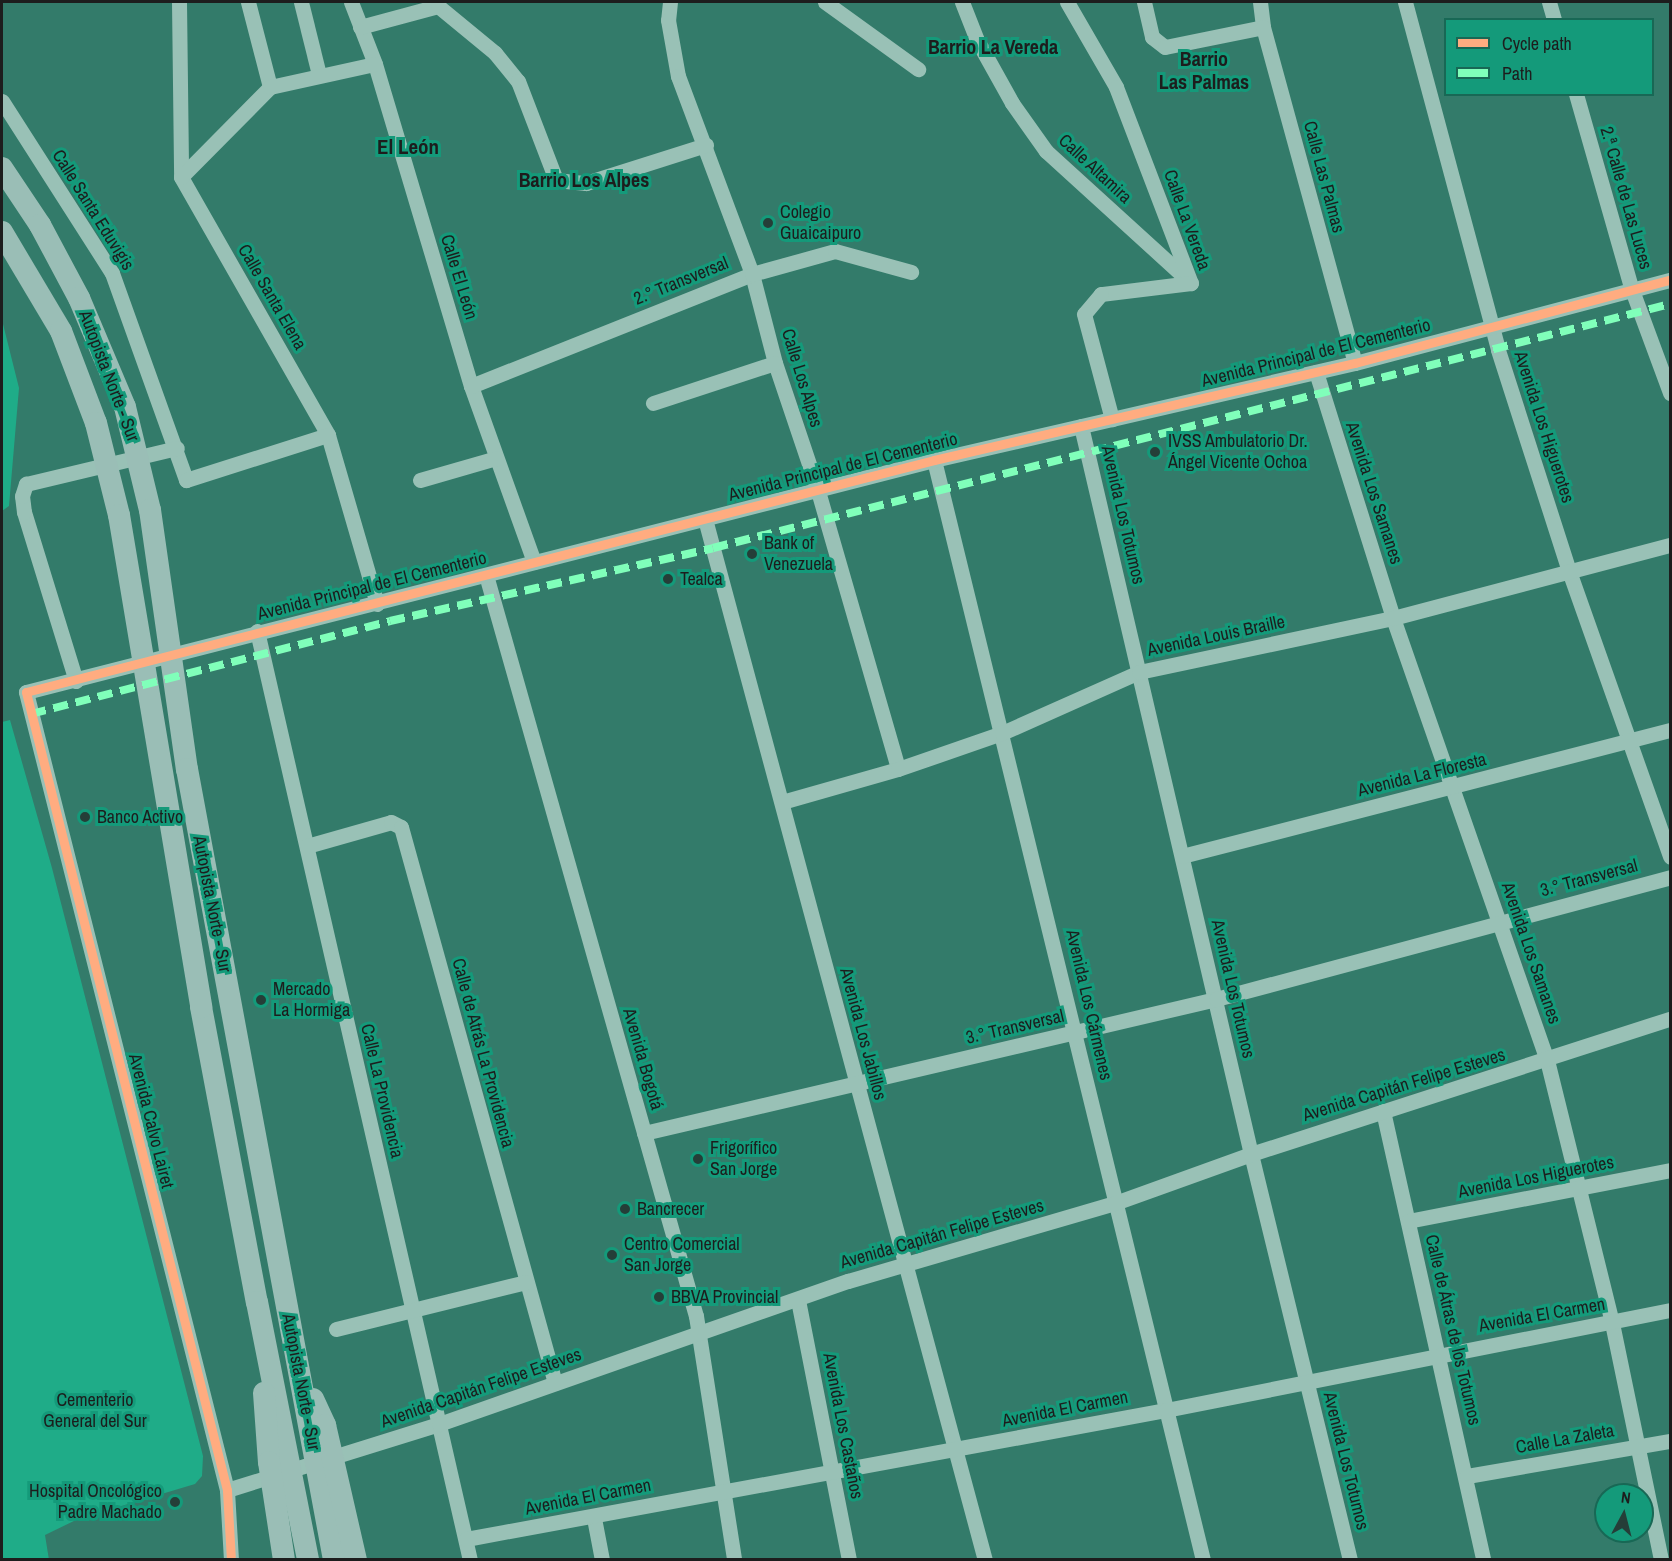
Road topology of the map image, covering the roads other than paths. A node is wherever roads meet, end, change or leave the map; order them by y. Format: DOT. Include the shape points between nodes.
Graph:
graph roads {
  1 [pos="179,2"];
  2 [pos="248,2"];
  3 [pos="301,2"];
  4 [pos="351,2"];
  5 [pos="670,2"];
  6 [pos="825,2"];
  7 [pos="962,2"];
  8 [pos="1067,2"];
  9 [pos="1144,2"];
  10 [pos="1260,2"];
  11 [pos="1405,2"];
  12 [pos="1549,2"];
  13 [pos="1553,18"];
  14 [pos="360,27"];
  15 [pos="1263,27"];
  16 [pos="375,64"];
  17 [pos="918,69"];
  18 [pos="319,75"];
  19 [pos="270,87"];
  20 [pos="1577,96"];
  21 [pos="2,101"];
  22 [pos="706,145"];
  23 [pos="2,168"];
  24 [pos="181,177"];
  25 [pos="2,232"];
  26 [pos="911,273"];
  27 [pos="752,274"];
  28 [pos="1671,280"];
  29 [pos="1191,283"];
  30 [pos="1632,290"];
  31 [pos="1491,325"];
  32 [pos="775,363"];
  33 [pos="1355,363"];
  34 [pos="1316,372"];
  35 [pos="471,386"];
  36 [pos="1671,393"];
  37 [pos="653,403"];
  38 [pos="1112,419"];
  39 [pos="1081,426"];
  40 [pos="328,435"];
  41 [pos="177,448"];
  42 [pos="496,458"];
  43 [pos="934,460"];
  44 [pos="420,480"];
  45 [pos="818,490"];
  46 [pos="705,519"];
  47 [pos="1671,545"];
  48 [pos="534,562"];
  49 [pos="1569,571"];
  50 [pos="486,575"];
  51 [pos="377,604"];
  52 [pos="1393,618"];
  53 [pos="257,631"];
  54 [pos="1139,672"];
  55 [pos="76,681"];
  56 [pos="26,692"];
  57 [pos="1671,730"];
  58 [pos="1002,733"];
  59 [pos="1631,742"];
  60 [pos="898,769"];
  61 [pos="1452,787"];
  62 [pos="782,802"];
  63 [pos="307,846"];
  64 [pos="1182,856"];
  65 [pos="1671,857"];
  66 [pos="1671,877"];
  67 [pos="1500,921"];
  68 [pos="1216,999"];
  69 [pos="1671,1019"];
  70 [pos="1077,1032"];
  71 [pos="1547,1060"];
  72 [pos="855,1084"];
  73 [pos="1383,1111"];
  74 [pos="644,1133"];
  75 [pos="1251,1154"];
  76 [pos="1671,1170"];
  77 [pos="1581,1188"];
  78 [pos="1115,1203"];
  79 [pos="1408,1221"];
  80 [pos="908,1266"];
  81 [pos="526,1282"];
  82 [pos="798,1300"];
  83 [pos="257,1302"];
  84 [pos="1671,1310"];
  85 [pos="412,1311"];
  86 [pos="1612,1323"];
  87 [pos="336,1329"];
  88 [pos="698,1335"];
  89 [pos="1438,1353"];
  90 [pos="298,1364"];
  91 [pos="1306,1380"];
  92 [pos="555,1383"];
  93 [pos="1166,1410"];
  94 [pos="439,1424"];
  95 [pos="1671,1441"];
  96 [pos="1637,1447"];
  97 [pos="956,1449"];
  98 [pos="832,1472"];
  99 [pos="1467,1476"];
  100 [pos="226,1490"];
  101 [pos="722,1490"];
  102 [pos="594,1518"];
  103 [pos="466,1539"];
  104 [pos="231,1560"];
  105 [pos="284,1560"];
  106 [pos="309,1560"];
  107 [pos="334,1560"];
  108 [pos="356,1560"];
  109 [pos="470,1560"];
  110 [pos="602,1560"];
  111 [pos="734,1560"];
  112 [pos="849,1560"];
  113 [pos="985,1560"];
  114 [pos="1203,1560"];
  115 [pos="1350,1560"];
  116 [pos="1484,1560"];
  117 [pos="1662,1560"];
  1 -- 24 [label="street, Calle Santa Elena"];
  2 -- 19 [label="street"];
  3 -- 18 [label="street"];
  4 -- 14 [label="street, Calle El León"];
  5 -- 22 [label="street, Calle Los Alpes" via="668,20 678,76"];
  6 -- 17 [label="street"];
  7 -- 29 [label="street, Calle Altamira" via="977,40 1012,103 1046,151"];
  8 -- 29 [label="street, Calle La Vereda" via="1116,87"];
  9 -- 15 [label="street" via="1152,38 1165,47"];
  10 -- 15 [label="street, Calle Las Palmas"];
  11 -- 31 [label="street, Avenida Los Higuerotes"];
  12 -- 13 [label="street"];
  14 -- 16 [label="street, Calle El León"];
  14 -- 22 [label="street" via="438,6 495,53 518,81 556,180 586,183"];
  15 -- 33 [label="street, Calle Las Palmas"];
  16 -- 18 [label="street"];
  16 -- 35 [label="street, Calle El León"];
  18 -- 19 [label="street"];
  19 -- 24 [label="street"];
  20 -- 30 [label="street, 2.ª Calle de Las Luces"];
  21 -- 41 [label="street, Calle Santa Eduvigis" via="112,273"];
  22 -- 27 [label="street, Calle Los Alpes"];
  23 -- 90 [label="highway, Autopista Norte - Sur, bridge" via="40,225 79,298 126,407 150,510 187,769"];
  24 -- 40 [label="street, Calle Santa Elena"];
  25 -- 83 [label="highway, Autopista Norte - Sur, bridge" via="61,331 96,423 119,515 168,821"];
  26 -- 27 [label="street, 2.° Transversal" via="835,251"];
  27 -- 32 [label="street, Calle Los Alpes"];
  27 -- 35 [label="street, 2.° Transversal"];
  28 -- 30 [label="street, Avenida Principal de El Cementerio"];
  29 -- 38 [label="street, Calle La Vereda" via="1101,294 1084,314"];
  30 -- 31 [label="street, Avenida Principal de El Cementerio"];
  30 -- 36 [label="street, 2.ª Calle de Las Luces"];
  31 -- 33 [label="street, Avenida Principal de El Cementerio"];
  31 -- 49 [label="street, Avenida Los Higuerotes"];
  32 -- 37 [label="street"];
  32 -- 45 [label="street, Calle Los Alpes"];
  33 -- 34 [label="street, Avenida Principal de El Cementerio"];
  34 -- 38 [label="street, Avenida Principal de El Cementerio"];
  34 -- 52 [label="street, Avenida Los Samanes"];
  35 -- 42 [label="street, Calle El León"];
  38 -- 39 [label="street, Avenida Principal de El Cementerio"];
  39 -- 43 [label="street, Avenida Principal de El Cementerio"];
  39 -- 54 [label="street, Avenida Los Totumos"];
  40 -- 41 [label="street, Calle Santa Eduvigis" via="186,480"];
  40 -- 51 [label="street, Calle Santa Elena"];
  41 -- 55 [label="street" via="26,484 21,495"];
  42 -- 44 [label="street"];
  42 -- 48 [label="street, Calle El León"];
  43 -- 45 [label="street, Avenida Principal de El Cementerio"];
  43 -- 58 [label="street, Avenida Los Cármenes"];
  45 -- 46 [label="street, Avenida Principal de El Cementerio"];
  45 -- 60 [label="street, Calle Los Alpes"];
  46 -- 48 [label="street, Avenida Principal de El Cementerio"];
  46 -- 62 [label="street, Avenida Los Jabillos"];
  47 -- 49 [label="street, Avenida Louis Braille"];
  48 -- 50 [label="street, Avenida Principal de El Cementerio"];
  49 -- 52 [label="street, Avenida Louis Braille"];
  49 -- 59 [label="street, Avenida Los Higuerotes"];
  50 -- 51 [label="street, Avenida Principal de El Cementerio"];
  50 -- 74 [label="street, Avenida Bogotá"];
  51 -- 53 [label="street, Avenida Principal de El Cementerio"];
  52 -- 54 [label="street, Avenida Louis Braille"];
  52 -- 61 [label="street, Avenida Los Samanes"];
  53 -- 55 [label="street, Avenida Principal de El Cementerio"];
  53 -- 63 [label="street, Calle La Providencia"];
  54 -- 58 [label="street, Avenida Louis Braille"];
  54 -- 64 [label="street, Avenida Los Totumos"];
  55 -- 56 [label="street, Avenida Principal de El Cementerio"];
  56 -- 100 [label="street, Avenida Calvo Lairet"];
  57 -- 59 [label="street, Avenida La Floresta"];
  58 -- 60 [label="street, Avenida Louis Braille"];
  58 -- 70 [label="street, Avenida Los Cármenes"];
  59 -- 61 [label="street, Avenida La Floresta"];
  59 -- 65 [label="street, Avenida Los Higuerotes"];
  60 -- 62 [label="street, Avenida Louis Braille"];
  61 -- 64 [label="street, Avenida La Floresta"];
  61 -- 67 [label="street, Avenida Los Samanes"];
  62 -- 72 [label="street, Avenida Los Jabillos"];
  63 -- 81 [label="street, Calle de Atrás La Providencia" via="391,822 401,826"];
  63 -- 85 [label="street, Calle La Providencia"];
  64 -- 68 [label="street, Avenida Los Totumos"];
  66 -- 67 [label="street, 3.° Transversal"];
  67 -- 68 [label="street, 3.° Transversal"];
  67 -- 71 [label="street, Avenida Los Samanes"];
  68 -- 70 [label="street, 3.° Transversal"];
  68 -- 75 [label="street, Avenida Los Totumos"];
  69 -- 71 [label="street, Avenida Capitán Felipe Esteves"];
  70 -- 72 [label="street, 3.° Transversal"];
  70 -- 78 [label="street, Avenida Los Cármenes"];
  71 -- 73 [label="street, Avenida Capitán Felipe Esteves"];
  71 -- 77 [label="street, Avenida Los Samanes"];
  72 -- 74 [label="street, 3.° Transversal"];
  72 -- 80 [label="street, Avenida Los Jabillos"];
  73 -- 75 [label="street, Avenida Capitán Felipe Esteves"];
  73 -- 79 [label="street, Calle de Átras de los Totumos"];
  74 -- 88 [label="street, Avenida Bogotá"];
  75 -- 78 [label="street, Avenida Capitán Felipe Esteves"];
  75 -- 91 [label="street, Avenida Los Totumos"];
  76 -- 77 [label="street, Avenida Los Higuerotes"];
  77 -- 79 [label="street, Avenida Los Higuerotes"];
  77 -- 86 [label="street, Avenida Los Samanes"];
  78 -- 80 [label="street, Avenida Capitán Felipe Esteves"];
  78 -- 93 [label="street, Avenida Los Cármenes"];
  79 -- 89 [label="street, Calle de Átras de los Totumos"];
  80 -- 82 [label="street, Avenida Capitán Felipe Esteves" via="848,1281"];
  80 -- 97 [label="street, Avenida Los Jabillos"];
  81 -- 85 [label="street"];
  81 -- 92 [label="street, Calle de Atrás La Providencia"];
  82 -- 88 [label="street, Avenida Capitán Felipe Esteves"];
  82 -- 98 [label="street, Avenida Los Castaños"];
  83 -- 105 [label="highway, bridge" via="269,1462"];
  83 -- 106 [label="highway, Autopista Norte - Sur, bridge"];
  84 -- 86 [label="street, Avenida El Carmen"];
  85 -- 87 [label="street"];
  85 -- 94 [label="street, Calle La Providencia"];
  86 -- 89 [label="street, Avenida El Carmen"];
  86 -- 96 [label="street, Avenida Los Samanes"];
  88 -- 92 [label="street, Avenida Capitán Felipe Esteves"];
  88 -- 101 [label="street, Avenida Bogotá"];
  89 -- 91 [label="street, Avenida El Carmen"];
  89 -- 99 [label="street, Calle de Átras de los Totumos"];
  90 -- 107 [label="highway, Autopista Norte - Sur, bridge"];
  90 -- 108 [label="highway, bridge" via="325,1425"];
  91 -- 93 [label="street, Avenida El Carmen"];
  91 -- 115 [label="street, Avenida Los Totumos"];
  92 -- 94 [label="street, Avenida Capitán Felipe Esteves"];
  93 -- 97 [label="street, Avenida El Carmen"];
  93 -- 114 [label="street, Avenida Los Cármenes"];
  94 -- 100 [label="street, Avenida Capitán Felipe Esteves"];
  94 -- 103 [label="street, Calle La Providencia"];
  95 -- 96 [label="street, Calle La Zaleta"];
  96 -- 99 [label="street, Calle La Zaleta"];
  96 -- 117 [label="street, Avenida Los Samanes"];
  97 -- 98 [label="street, Avenida El Carmen"];
  97 -- 113 [label="street, Avenida Los Jabillos"];
  98 -- 101 [label="street, Avenida El Carmen"];
  98 -- 112 [label="street, Avenida Los Castaños"];
  99 -- 116 [label="street, Calle de Átras de los Totumos"];
  100 -- 104 [label="street, Avenida Calvo Lairet"];
  101 -- 102 [label="street, Avenida El Carmen"];
  101 -- 111 [label="street, Avenida Bogotá"];
  102 -- 103 [label="street, Avenida El Carmen"];
  102 -- 110 [label="street"];
  103 -- 109 [label="street, Calle La Providencia"];
}
